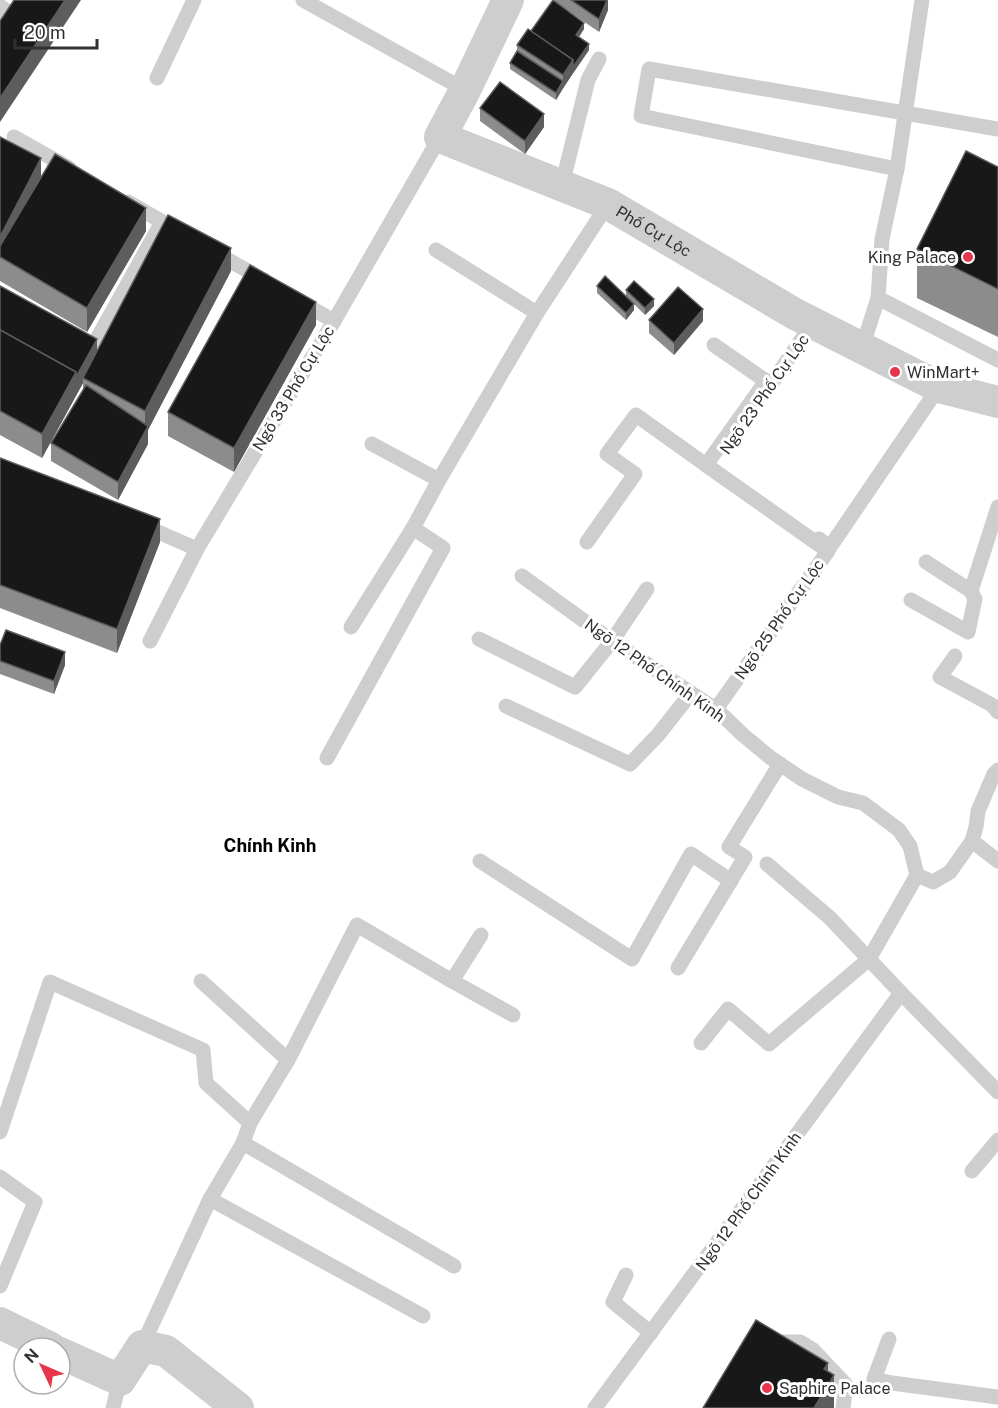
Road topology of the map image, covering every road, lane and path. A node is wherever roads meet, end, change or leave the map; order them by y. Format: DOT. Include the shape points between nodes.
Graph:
graph roads {
  1 [pos="194,0"];
  2 [pos="303,0"];
  3 [pos="508,0"];
  4 [pos="922,0"];
  5 [pos="0,6"];
  6 [pos="0,16"];
  7 [pos="599,59"];
  8 [pos="158,78"];
  9 [pos="465,90"];
  10 [pos="906,112"];
  11 [pos="998,129"];
  12 [pos="14,137"];
  13 [pos="440,137"];
  14 [pos="897,169"];
  15 [pos="83,176"];
  16 [pos="562,185"];
  17 [pos="113,194"];
  18 [pos="608,204"];
  19 [pos="162,222"];
  20 [pos="436,249"];
  21 [pos="878,298"];
  22 [pos="537,313"];
  23 [pos="333,321"];
  24 [pos="813,323"];
  25 [pos="96,341"];
  26 [pos="714,345"];
  27 [pos="862,348"];
  28 [pos="998,360"];
  29 [pos="939,387"];
  30 [pos="998,402"];
  31 [pos="372,444"];
  32 [pos="710,465"];
  33 [pos="439,480"];
  34 [pos="998,507"];
  35 [pos="131,520"];
  36 [pos="413,528"];
  37 [pos="587,542"];
  38 [pos="197,549"];
  39 [pos="926,562"];
  40 [pos="522,576"];
  41 [pos="647,589"];
  42 [pos="971,591"];
  43 [pos="911,600"];
  44 [pos="351,627"];
  45 [pos="479,639"];
  46 [pos="150,641"];
  47 [pos="612,641"];
  48 [pos="955,656"];
  49 [pos="691,693"];
  50 [pos="506,706"];
  51 [pos="716,709"];
  52 [pos="998,712"];
  53 [pos="327,758"];
  54 [pos="780,764"];
  55 [pos="998,770"];
  56 [pos="972,841"];
  57 [pos="480,861"];
  58 [pos="998,861"];
  59 [pos="767,864"];
  60 [pos="916,875"];
  61 [pos="731,881"];
  62 [pos="481,935"];
  63 [pos="869,959"];
  64 [pos="678,968"];
  65 [pos="201,981"];
  66 [pos="452,981"];
  67 [pos="901,993"];
  68 [pos="513,1016"];
  69 [pos="701,1042"];
  70 [pos="288,1060"];
  71 [pos="998,1092"];
  72 [pos="250,1123"];
  73 [pos="0,1132"];
  74 [pos="998,1140"];
  75 [pos="243,1143"];
  76 [pos="972,1171"];
  77 [pos="0,1177"];
  78 [pos="210,1199"];
  79 [pos="454,1266"];
  80 [pos="626,1275"];
  81 [pos="0,1286"];
  82 [pos="423,1316"];
  83 [pos="0,1323"];
  84 [pos="651,1333"];
  85 [pos="27,1336"];
  86 [pos="889,1339"];
  87 [pos="142,1346"];
  88 [pos="764,1354"];
  89 [pos="72,1362"];
  90 [pos="117,1394"];
  91 [pos="998,1397"];
  92 [pos="238,1408"];
  93 [pos="596,1408"];
  94 [pos="843,1408"];
  1 -- 8 [label="lane"];
  2 -- 9 [label="lane"];
  3 -- 9 [label="street"];
  4 -- 10 [label="lane"];
  5 -- 6 [label="lane" via="4,9"];
  7 -- 16 [label="lane" via="588,80"];
  9 -- 13 [label="street"];
  10 -- 11 [label="lane"];
  10 -- 14 [label="lane"];
  10 -- 14 [label="lane" via="649,69 642,116"];
  12 -- 15 [label="lane"];
  13 -- 16 [label="street, Phố Cự Lộc"];
  13 -- 23 [label="lane, Ngõ 33 Phố Cự Lộc"];
  14 -- 21 [label="lane" via="882,239"];
  16 -- 18 [label="street, Phố Cự Lộc"];
  17 -- 19 [label="lane"];
  18 -- 22 [label="lane"];
  18 -- 24 [label="street, Phố Cự Lộc"];
  19 -- 23 [label="lane"];
  19 -- 25 [label="lane"];
  20 -- 22 [label="lane"];
  21 -- 27 [label="lane"];
  21 -- 28 [label="lane"];
  22 -- 33 [label="lane"];
  23 -- 38 [label="lane, Ngõ 33 Phố Cự Lộc"];
  24 -- 27 [label="street, Phố Cự Lộc"];
  24 -- 32 [label="lane, Ngõ 23 Phố Cự Lộc"];
  26 -- 32 [label="lane" via="766,381"];
  27 -- 29 [label="street, Phố Cự Lộc"];
  29 -- 30 [label="street, Phố Cự Lộc"];
  29 -- 32 [label="lane" via="830,547"];
  31 -- 33 [label="lane"];
  32 -- 37 [label="lane" via="636,415 607,454 634,474"];
  32 -- 51 [label="lane, Ngõ 25 Phố Cự Lộc" via="828,551"];
  33 -- 36 [label="lane"];
  34 -- 42 [label="lane"];
  35 -- 38 [label="lane"];
  36 -- 44 [label="lane"];
  36 -- 53 [label="lane" via="443,548"];
  38 -- 46 [label="lane, Ngõ 33 Phố Cự Lộc"];
  39 -- 42 [label="lane"];
  40 -- 47 [label="lane, Ngõ 12 Phố Chính Kinh"];
  41 -- 47 [label="lane"];
  42 -- 43 [label="lane" via="975,599 968,632"];
  45 -- 47 [label="lane" via="575,687"];
  47 -- 49 [label="lane, Ngõ 12 Phố Chính Kinh"];
  48 -- 52 [label="lane" via="940,677"];
  49 -- 50 [label="lane" via="630,764"];
  49 -- 51 [label="lane, Ngõ 12 Phố Chính Kinh"];
  51 -- 54 [label="lane, Ngõ 12 Phố Chính Kinh"];
  54 -- 60 [label="lane, Ngõ 12 Phố Chính Kinh" via="838,797 863,803 899,830 910,846"];
  54 -- 61 [label="lane" via="729,847 745,857"];
  55 -- 56 [label="lane" via="978,811"];
  56 -- 58 [label="lane"];
  56 -- 60 [label="lane" via="950,872 933,882"];
  57 -- 61 [label="lane" via="632,959 691,854"];
  59 -- 63 [label="lane" via="831,918"];
  60 -- 63 [label="lane"];
  61 -- 64 [label="lane"];
  62 -- 66 [label="lane"];
  63 -- 67 [label="lane"];
  63 -- 69 [label="lane" via="769,1044 728,1009"];
  65 -- 70 [label="lane"];
  66 -- 68 [label="lane"];
  66 -- 70 [label="lane" via="357,924"];
  67 -- 71 [label="lane"];
  67 -- 84 [label="lane, Ngõ 12 Phố Chính Kinh"];
  70 -- 72 [label="lane"];
  72 -- 73 [label="lane" via="206,1083 203,1050 50,982"];
  72 -- 75 [label="lane"];
  74 -- 76 [label="lane"];
  75 -- 78 [label="lane"];
  75 -- 79 [label="lane"];
  77 -- 81 [label="lane" via="35,1202"];
  78 -- 82 [label="lane"];
  78 -- 87 [label="lane"];
  80 -- 84 [label="lane" via="613,1302"];
  83 -- 85 [label="street"];
  84 -- 93 [label="lane, Ngõ 12 Phố Chính Kinh"];
  86 -- 91 [label="lane" via="874,1379"];
  87 -- 90 [label="street"];
  87 -- 92 [label="street" via="166,1350"];
  88 -- 94 [label="lane" via="782,1342 800,1342 813,1350 846,1385"];
  89 -- 90 [label="street"];
}
